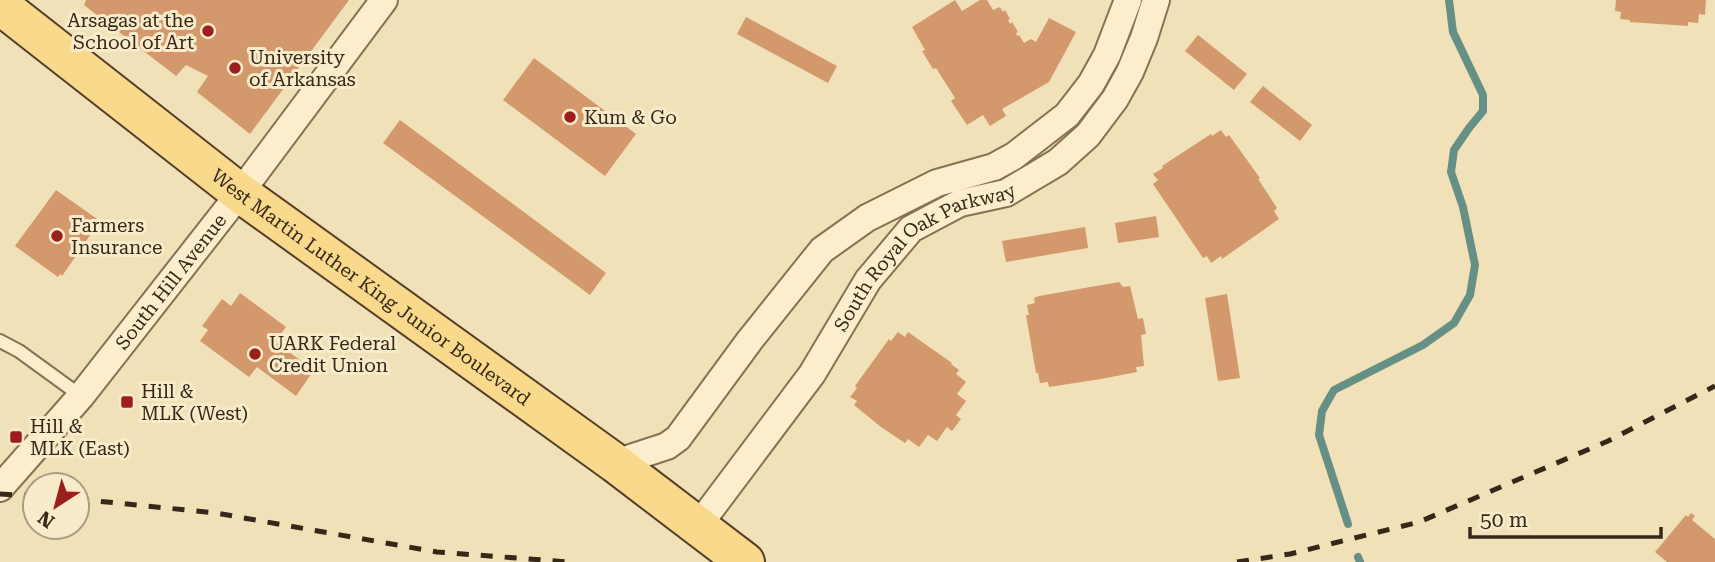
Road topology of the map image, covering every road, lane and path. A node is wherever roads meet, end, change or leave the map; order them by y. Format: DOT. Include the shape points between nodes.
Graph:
graph roads {
  1 [pos="384,0"];
  2 [pos="1128,0"];
  3 [pos="1156,0"];
  4 [pos="0,5"];
  5 [pos="240,193"];
  6 [pos="0,341"];
  7 [pos="80,396"];
  8 [pos="615,463"];
  9 [pos="0,488"];
  10 [pos="698,526"];
  11 [pos="745,562"];
  1 -- 5 [label="street, South Hill Avenue"];
  2 -- 8 [label="street, South Royal Oak Parkway" via="1107,55 1067,115 1014,156 994,167 937,183 867,218 822,250 678,438"];
  3 -- 10 [label="street, South Royal Oak Parkway" via="1130,72 1088,135 1058,162 1023,184 1006,193 960,203 911,229 868,279 811,374"];
  4 -- 5 [label="main road, West Martin Luther King Junior Boulevard"];
  5 -- 7 [label="street, South Hill Avenue"];
  5 -- 8 [label="main road, West Martin Luther King Junior Boulevard"];
  6 -- 7 [label="lane"];
  7 -- 9 [label="street, South Hill Avenue"];
  8 -- 10 [label="main road, West Martin Luther King Junior Boulevard"];
  10 -- 11 [label="main road, West Martin Luther King Junior Boulevard"];
}
